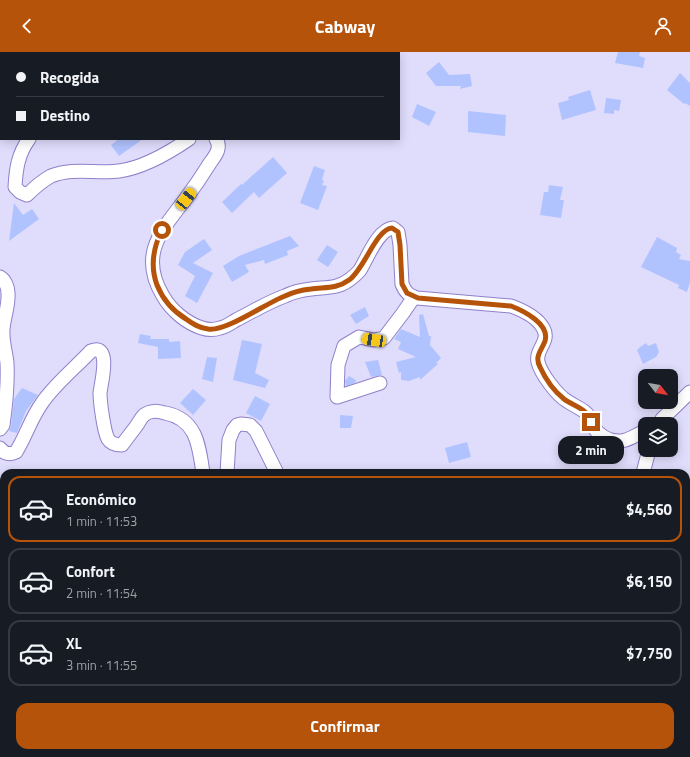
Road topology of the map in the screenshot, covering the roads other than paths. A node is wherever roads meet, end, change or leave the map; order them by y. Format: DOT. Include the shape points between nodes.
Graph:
graph roads {
  1 [pos="28,140"];
  2 [pos="187,140"];
  3 [pos="216,140"];
  4 [pos="0,277"];
  5 [pos="414,297"];
  6 [pos="380,383"];
  7 [pos="690,392"];
  8 [pos="665,417"];
  9 [pos="0,429"];
  10 [pos="638,435"];
  11 [pos="0,448"];
  12 [pos="647,457"];
  13 [pos="203,469"];
  14 [pos="227,469"];
  15 [pos="275,469"];
  16 [pos="644,469"];
  1 -- 2 [label="street" via="16,167 15,187 27,195 43,181 57,174 120,171 153,159"];
  3 -- 5 [label="street" via="219,145 216,153 195,187 162,230 155,246 152,262 157,285 165,301 179,315 201,328 213,330 285,296 311,289 337,287 354,276 376,240 392,228 398,232 402,284 407,293"];
  4 -- 9 [label="street" via="4,280 8,292 3,329 8,372 4,419"];
  5 -- 6 [label="street" via="384,338 374,340 359,337 344,346 338,365 337,397"];
  5 -- 10 [label="street" via="511,306 523,310 540,324 545,332 545,341 538,355 540,368 562,398 587,413 601,436 627,441"];
  7 -- 8 [label="street"];
  11 -- 13 [label="street" via="6,454 16,452 43,401 91,351 96,349 101,351 103,356 100,395 108,439 112,444 122,445 143,417 150,412 158,411 175,416 186,423 196,437"];
  12 -- 16 [label="street"];
  14 -- 15 [label="street" via="230,435 237,425 246,424 256,431"];
}
